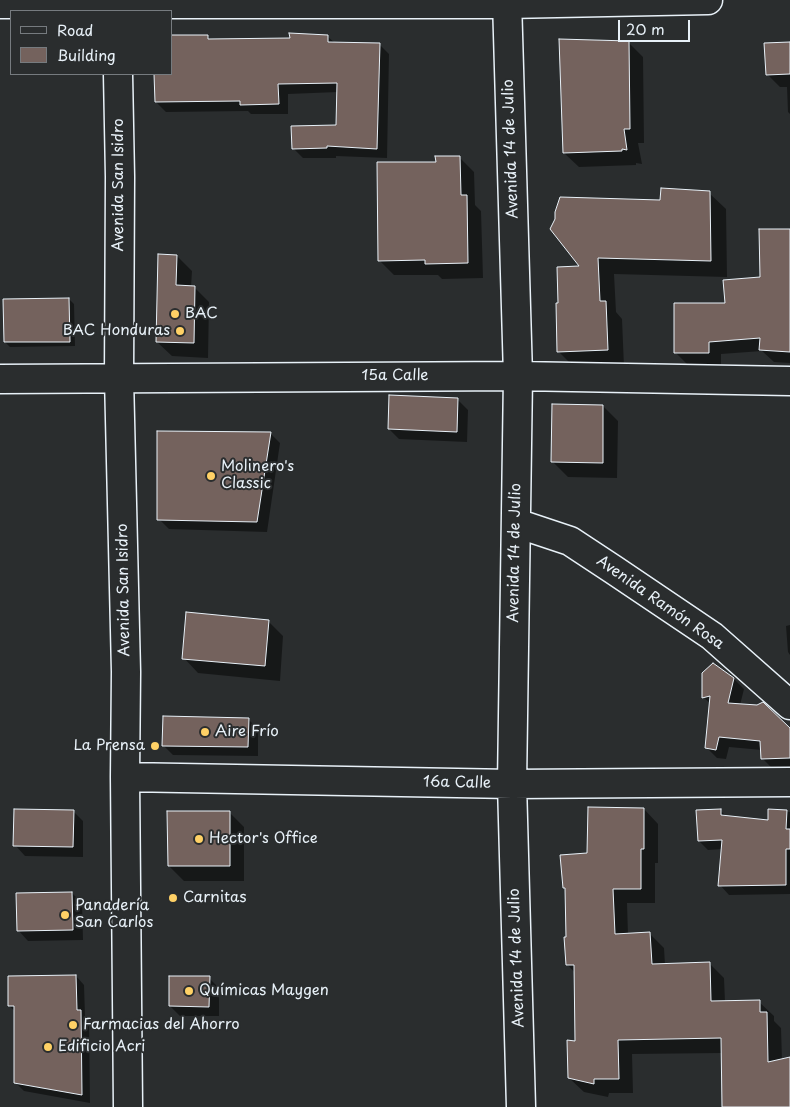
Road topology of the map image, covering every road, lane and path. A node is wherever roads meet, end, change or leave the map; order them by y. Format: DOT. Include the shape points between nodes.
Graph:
graph roads {
  1 [pos="708,0"];
  2 [pos="507,2"];
  3 [pos="0,4"];
  4 [pos="116,5"];
  5 [pos="118,75"];
  6 [pos="518,376"];
  7 [pos="119,377"];
  8 [pos="0,379"];
  9 [pos="790,380"];
  10 [pos="516,523"];
  11 [pos="790,705"];
  12 [pos="125,777"];
  13 [pos="790,782"];
  14 [pos="512,784"];
  15 [pos="128,1107"];
  16 [pos="521,1107"];
  1 -- 2 [label="street"];
  2 -- 4 [label="street"];
  2 -- 6 [label="street, Avenida 14 de Julio"];
  3 -- 4 [label="street"];
  5 -- 7 [label="street, Avenida San Isidro"];
  6 -- 7 [label="street, 15a Calle"];
  6 -- 9 [label="street, 15a Calle"];
  6 -- 10 [label="street, Avenida 14 de Julio"];
  7 -- 8 [label="street, 15a Calle"];
  7 -- 12 [label="street, Avenida San Isidro" via="126,672"];
  10 -- 11 [label="street, Avenida Ramón Rosa" via="570,541 614,570 712,636"];
  10 -- 14 [label="street, Avenida 14 de Julio"];
  12 -- 14 [label="street, 16a Calle"];
  12 -- 15 [label="street, Avenida San Isidro"];
  13 -- 14 [label="street, 16a Calle"];
  14 -- 16 [label="street, Avenida 14 de Julio"];
}
